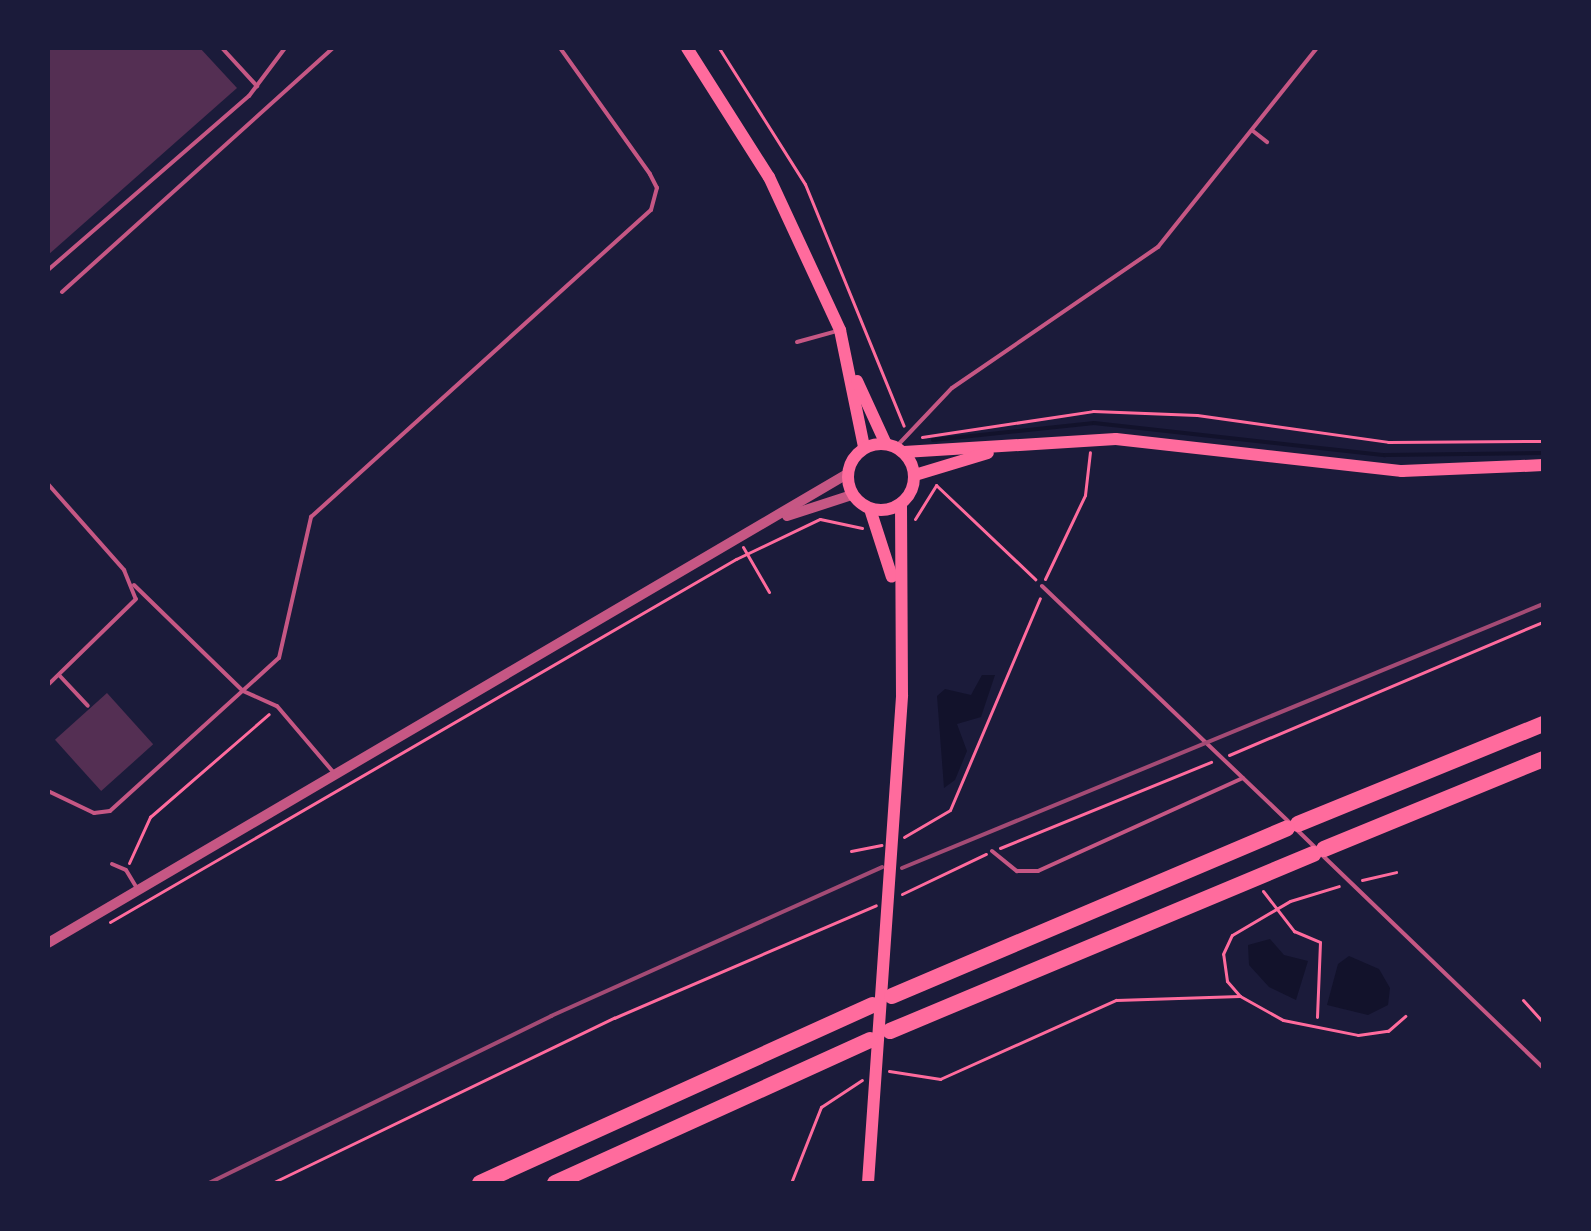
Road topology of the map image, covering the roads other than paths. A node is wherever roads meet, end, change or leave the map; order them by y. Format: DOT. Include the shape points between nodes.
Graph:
graph roads {
  1 [pos="222,48"];
  2 [pos="285,48"];
  3 [pos="333,48"];
  4 [pos="560,48"];
  5 [pos="687,48"];
  6 [pos="1317,48"];
  7 [pos="257,86"];
  8 [pos="1253,131"];
  9 [pos="1267,142"];
  10 [pos="48,270"];
  11 [pos="62,292"];
  12 [pos="840,330"];
  13 [pos="797,342"];
  14 [pos="851,367"];
  15 [pos="1033,443"];
  16 [pos="864,447"];
  17 [pos="895,448"];
  18 [pos="1543,465"];
  19 [pos="847,474"];
  20 [pos="915,475"];
  21 [pos="48,484"];
  22 [pos="852,495"];
  23 [pos="901,504"];
  24 [pos="870,509"];
  25 [pos="774,520"];
  26 [pos="134,585"];
  27 [pos="1042,586"];
  28 [pos="898,606"];
  29 [pos="59,675"];
  30 [pos="48,685"];
  31 [pos="243,691"];
  32 [pos="88,706"];
  33 [pos="1543,724"];
  34 [pos="1543,759"];
  35 [pos="335,775"];
  36 [pos="1243,778"];
  37 [pos="48,791"];
  38 [pos="992,851"];
  39 [pos="112,864"];
  40 [pos="138,891"];
  41 [pos="48,943"];
  42 [pos="892,996"];
  43 [pos="872,1005"];
  44 [pos="890,1031"];
  45 [pos="870,1040"];
  46 [pos="1543,1068"];
  47 [pos="480,1183"];
  48 [pos="555,1183"];
  49 [pos="868,1183"];
  1 -- 7 [label="lane"];
  2 -- 7 [label="lane"];
  3 -- 11 [label="lane"];
  4 -- 31 [label="lane" via="650,174 657,198 311,517 279,658"];
  5 -- 12 [label="main road" via="769,177"];
  6 -- 8 [label="lane"];
  7 -- 10 [label="lane"];
  8 -- 9 [label="lane"];
  8 -- 17 [label="lane" via="1158,247 952,388"];
  12 -- 13 [label="lane"];
  12 -- 14 [label="main road"];
  14 -- 16 [label="main road"];
  14 -- 17 [label="main road"];
  15 -- 17 [label="main road"];
  15 -- 18 [label="main road" via="1089,439 1216,446 1402,471"];
  15 -- 20 [label="main road"];
  16 -- 17 [label="main road"];
  16 -- 19 [label="main road"];
  17 -- 20 [label="main road"];
  19 -- 22 [label="main road"];
  19 -- 25 [label="street"];
  20 -- 23 [label="main road"];
  21 -- 26 [label="lane"];
  22 -- 24 [label="main road"];
  22 -- 25 [label="street"];
  23 -- 24 [label="main road"];
  23 -- 28 [label="main road"];
  24 -- 28 [label="main road"];
  25 -- 35 [label="street"];
  26 -- 29 [label="lane" via="127,615"];
  26 -- 31 [label="lane"];
  27 -- 36 [label="lane"];
  28 -- 49 [label="main road" via="896,805"];
  29 -- 30 [label="lane"];
  29 -- 32 [label="lane"];
  31 -- 35 [label="lane" via="277,706"];
  31 -- 37 [label="lane" via="110,811 94,813"];
  33 -- 42 [label="highway"];
  34 -- 44 [label="highway"];
  35 -- 40 [label="street"];
  36 -- 38 [label="lane" via="1038,871 1017,871"];
  36 -- 46 [label="lane"];
  39 -- 40 [label="lane" via="126,870"];
  40 -- 41 [label="street"];
  43 -- 47 [label="highway"];
  45 -- 48 [label="highway"];
}
